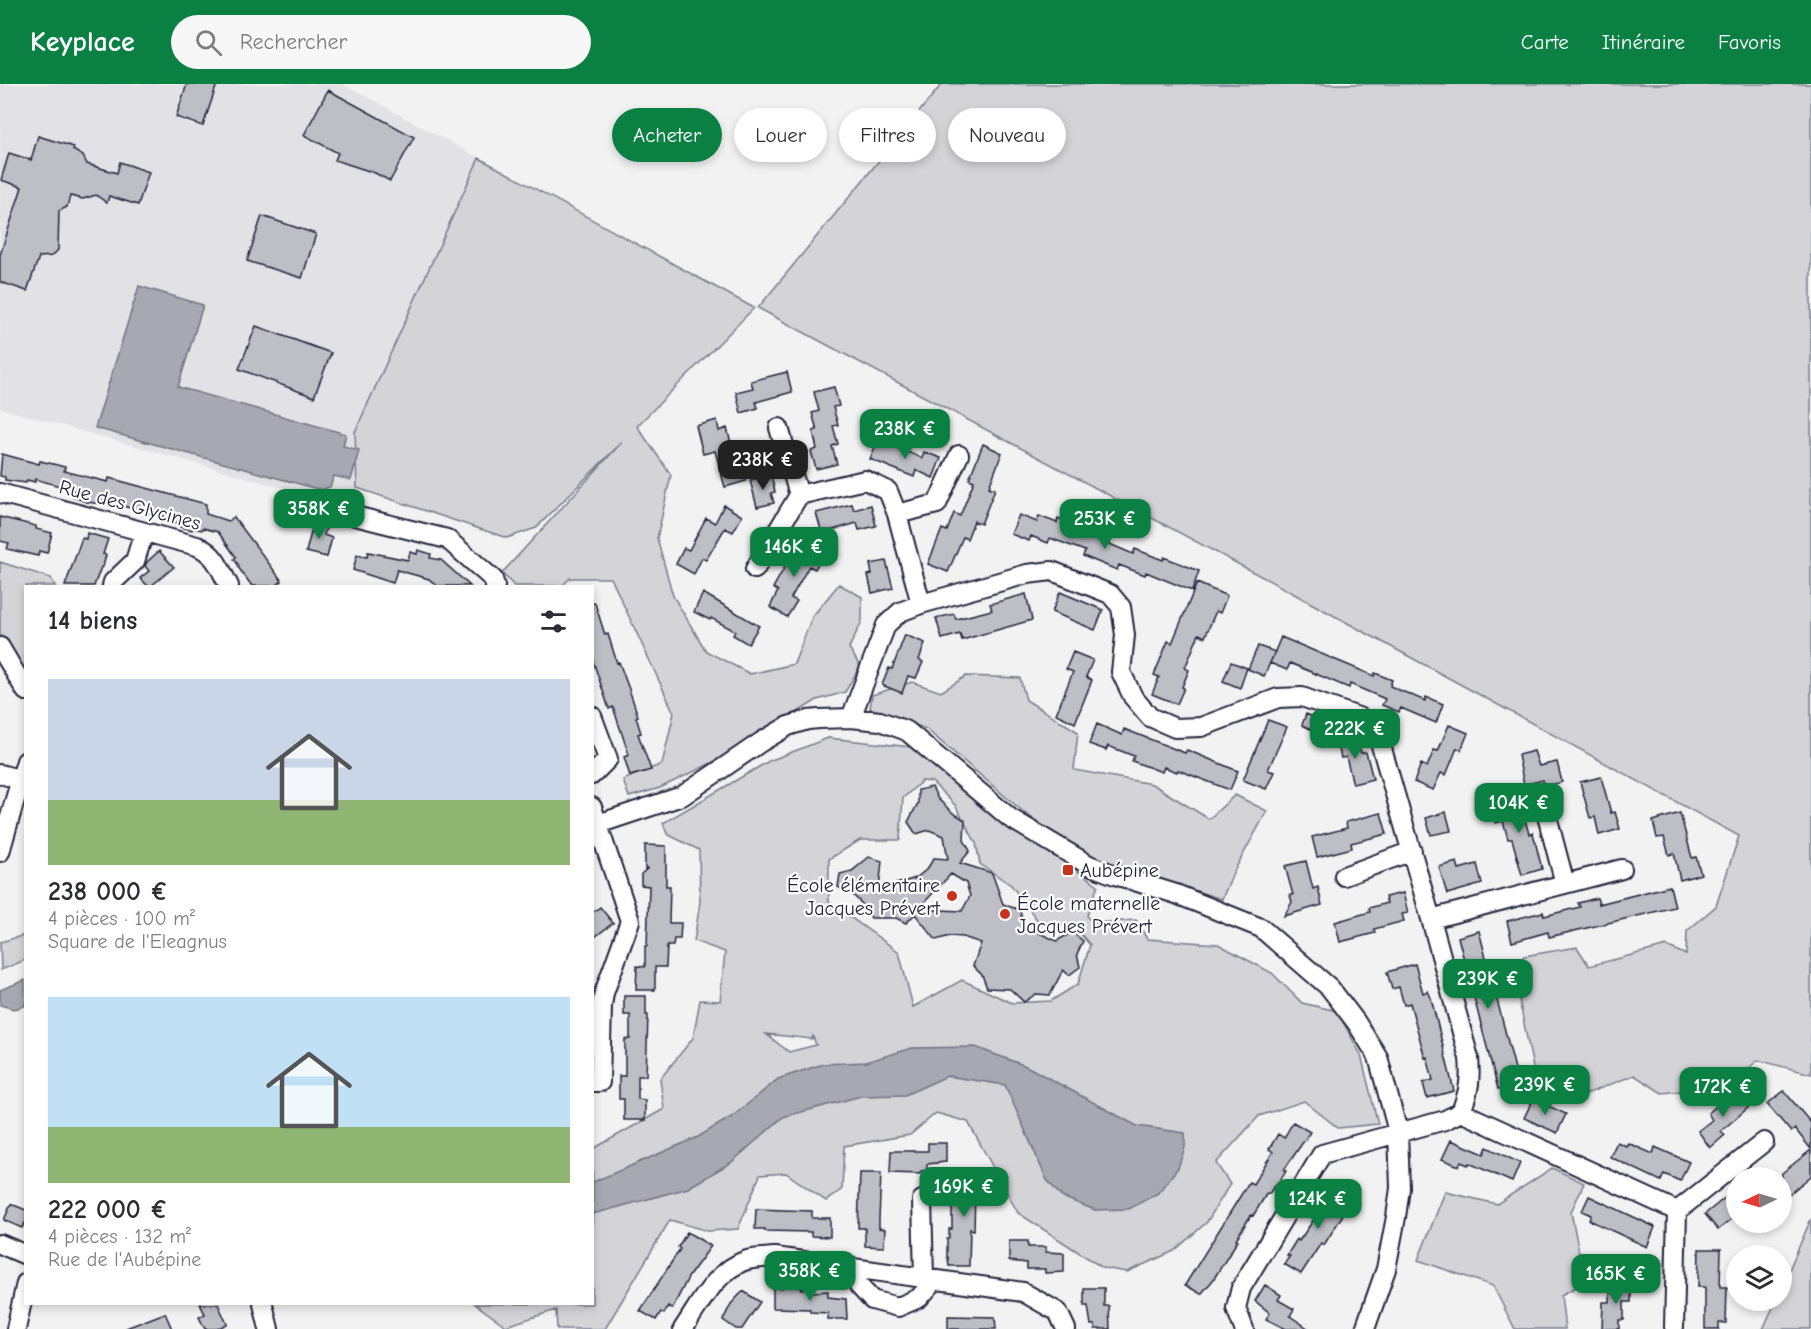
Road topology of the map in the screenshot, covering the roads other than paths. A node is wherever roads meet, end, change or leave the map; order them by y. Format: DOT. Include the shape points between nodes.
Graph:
graph roads {
  1 [pos="779,428"];
  2 [pos="959,455"];
  3 [pos="0,494"];
  4 [pos="799,495"];
  5 [pos="897,514"];
  6 [pos="355,516"];
  7 [pos="144,532"];
  8 [pos="755,569"];
  9 [pos="112,585"];
  10 [pos="228,585"];
  11 [pos="495,585"];
  12 [pos="921,604"];
  13 [pos="0,647"];
  14 [pos="24,688"];
  15 [pos="851,718"];
  16 [pos="594,721"];
  17 [pos="594,773"];
  18 [pos="0,774"];
  19 [pos="22,780"];
  20 [pos="1547,816"];
  21 [pos="594,818"];
  22 [pos="1412,851"];
  23 [pos="0,852"];
  24 [pos="1622,869"];
  25 [pos="1344,876"];
  26 [pos="1565,884"];
  27 [pos="1431,919"];
  28 [pos="598,993"];
  29 [pos="594,1082"];
  30 [pos="1461,1112"];
  31 [pos="1398,1132"];
  32 [pos="1764,1142"];
  33 [pos="922,1200"];
  34 [pos="1677,1211"];
  35 [pos="0,1244"];
  36 [pos="24,1254"];
  37 [pos="852,1268"];
  38 [pos="929,1279"];
  39 [pos="24,1291"];
  40 [pos="263,1305"];
  41 [pos="1674,1327"];
  42 [pos="16,1329"];
  43 [pos="269,1329"];
  44 [pos="683,1329"];
  45 [pos="1066,1329"];
  46 [pos="1244,1329"];
  47 [pos="1365,1329"];
  1 -- 4 [label="street"];
  2 -- 5 [label="street" via="937,504"];
  3 -- 7 [label="street, Rue des Glycines"];
  4 -- 5 [label="street" via="865,480 888,491"];
  4 -- 8 [label="street"];
  5 -- 12 [label="street"];
  6 -- 11 [label="street" via="447,539 493,579"];
  7 -- 9 [label="street" via="135,561"];
  7 -- 10 [label="street, Rue des Glycines" via="207,550"];
  12 -- 15 [label="street" via="900,612 886,626"];
  12 -- 22 [label="street" via="1052,570 1110,594 1121,607 1125,635 1120,672 1133,697 1150,717 1175,728 1202,727 1278,698 1302,697 1361,718 1378,735"];
  13 -- 14 [label="street"];
  15 -- 21 [label="street" via="808,720 788,726 682,796"];
  15 -- 31 [label="street" via="907,731 1010,818 1089,865 1261,928 1330,988 1356,1022 1378,1057"];
  16 -- 17 [label="street" via="608,759"];
  18 -- 19 [label="street"];
  19 -- 23 [label="street"];
  20 -- 26 [label="street"];
  21 -- 28 [label="street" via="630,921"];
  22 -- 25 [label="street"];
  22 -- 27 [label="street"];
  24 -- 26 [label="street"];
  26 -- 27 [label="street"];
  27 -- 30 [label="street" via="1469,1058 1471,1078"];
  28 -- 29 [label="street" via="602,1006 600,1082"];
  30 -- 31 [label="street"];
  30 -- 34 [label="street"];
  31 -- 46 [label="street" via="1322,1154 1241,1288 1236,1308"];
  31 -- 47 [label="street" via="1400,1188 1396,1217 1386,1269"];
  32 -- 34 [label="street"];
  33 -- 38 [label="street"];
  34 -- 41 [label="street"];
  35 -- 36 [label="street"];
  37 -- 38 [label="street"];
  37 -- 38 [label="street" via="859,1286 872,1300 898,1307 920,1298"];
  37 -- 44 [label="street" via="776,1257 748,1260 728,1269"];
  38 -- 45 [label="street" via="1023,1292 1058,1312"];
  39 -- 42 [label="street"];
  40 -- 43 [label="street"];
}
